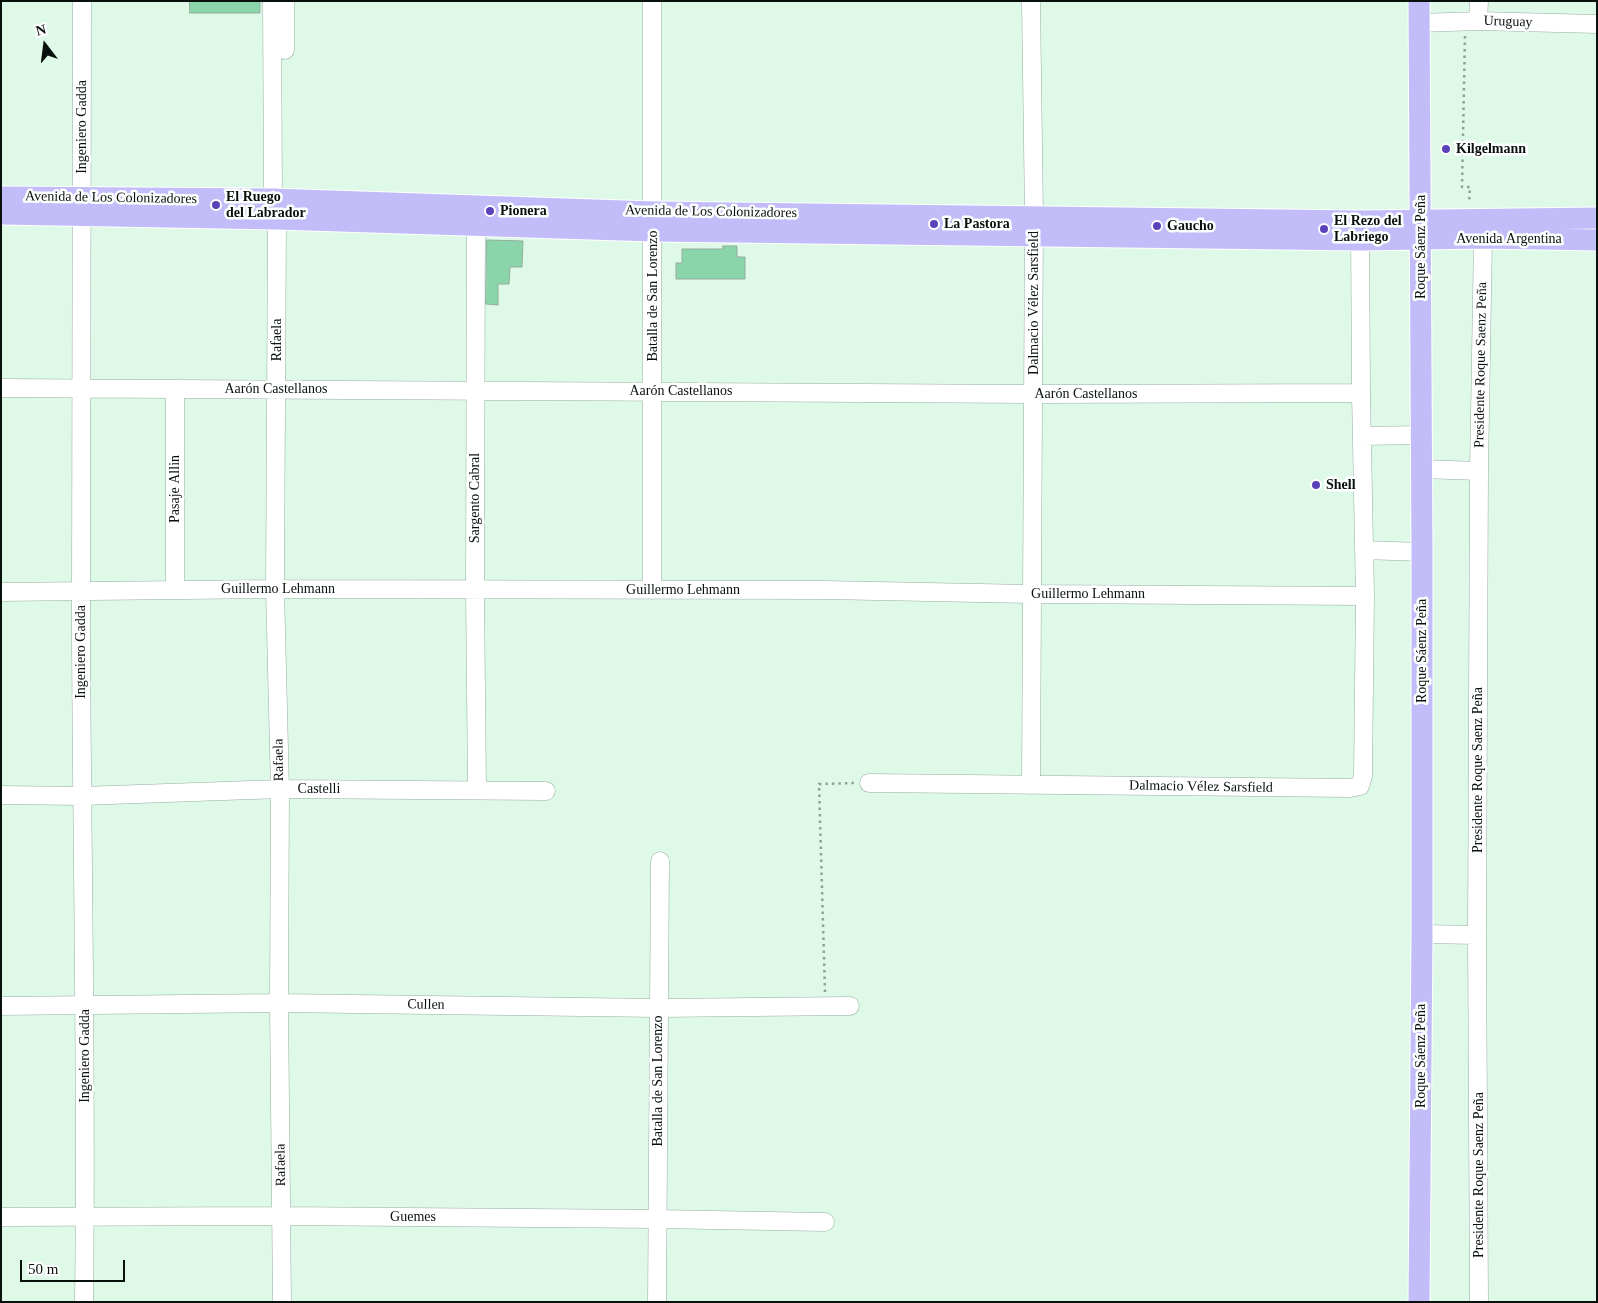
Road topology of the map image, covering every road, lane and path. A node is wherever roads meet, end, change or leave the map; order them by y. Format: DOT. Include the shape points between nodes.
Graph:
graph roads {
  1 [pos="82,1"];
  2 [pos="272,1"];
  3 [pos="284,1"];
  4 [pos="652,1"];
  5 [pos="1031,1"];
  6 [pos="1420,1"];
  7 [pos="1479,1"];
  8 [pos="1478,21"];
  9 [pos="1420,23"];
  10 [pos="1597,24"];
  11 [pos="1,196"];
  12 [pos="83,206"];
  13 [pos="278,206"];
  14 [pos="1,214"];
  15 [pos="476,216"];
  16 [pos="1597,218"];
  17 [pos="653,221"];
  18 [pos="1034,226"];
  19 [pos="1421,229"];
  20 [pos="1361,230"];
  21 [pos="1483,238"];
  22 [pos="1597,240"];
  23 [pos="1,388"];
  24 [pos="81,389"];
  25 [pos="175,389"];
  26 [pos="277,389"];
  27 [pos="476,390"];
  28 [pos="653,391"];
  29 [pos="1361,393"];
  30 [pos="1034,394"];
  31 [pos="1422,435"];
  32 [pos="1362,436"];
  33 [pos="1422,469"];
  34 [pos="1479,471"];
  35 [pos="1364,550"];
  36 [pos="1422,552"];
  37 [pos="275,589"];
  38 [pos="175,590"];
  39 [pos="475,590"];
  40 [pos="652,590"];
  41 [pos="81,591"];
  42 [pos="1,592"];
  43 [pos="1031,594"];
  44 [pos="1365,596"];
  45 [pos="869,783"];
  46 [pos="1031,785"];
  47 [pos="280,790"];
  48 [pos="477,790"];
  49 [pos="546,791"];
  50 [pos="1,795"];
  51 [pos="82,796"];
  52 [pos="660,861"];
  53 [pos="1422,934"];
  54 [pos="1478,935"];
  55 [pos="279,1003"];
  56 [pos="1,1006"];
  57 [pos="826,1006"];
  58 [pos="850,1006"];
  59 [pos="85,1007"];
  60 [pos="658,1008"];
  61 [pos="86,1215"];
  62 [pos="282,1216"];
  63 [pos="1,1217"];
  64 [pos="657,1218"];
  65 [pos="824,1222"];
  66 [pos="84,1302"];
  67 [pos="282,1302"];
  68 [pos="657,1302"];
  69 [pos="1419,1302"];
  70 [pos="1479,1302"];
  1 -- 12 [label="street, Ingeniero Gadda"];
  2 -- 13 [label="street, Rafaela"];
  3 -- 13 [label="street, Rafaela"];
  4 -- 17 [label="street, Batalla de San Lorenzo"];
  5 -- 18 [label="street, Dalmacio Vélez Sarsfield"];
  6 -- 9 [label="main road, Roque Sáenz Peña"];
  7 -- 8 [label="street"];
  8 -- 9 [label="street, Uruguay"];
  8 -- 10 [label="street, Uruguay"];
  9 -- 19 [label="main road, Roque Sáenz Peña"];
  11 -- 12 [label="main road, Avenida de Los Colonizadores"];
  12 -- 13 [label="main road, Avenida de Los Colonizadores"];
  12 -- 14 [label="main road, Avenida de Los Colonizadores"];
  12 -- 24 [label="street, Ingeniero Gadda"];
  13 -- 15 [label="main road, Avenida de Los Colonizadores"];
  13 -- 26 [label="street, Rafaela"];
  15 -- 17 [label="main road, Avenida de Los Colonizadores"];
  15 -- 27 [label="street, Sargento Cabral"];
  16 -- 19 [label="main road, Avenida Argentina"];
  17 -- 18 [label="main road, Avenida de Los Colonizadores"];
  17 -- 28 [label="street, Batalla de San Lorenzo"];
  18 -- 20 [label="main road, Avenida de Los Colonizadores"];
  18 -- 30 [label="street, Dalmacio Vélez Sarsfield"];
  19 -- 20 [label="main road, Avenida de Los Colonizadores"];
  19 -- 21 [label="main road, Avenida Argentina"];
  19 -- 31 [label="main road, Roque Sáenz Peña"];
  20 -- 29 [label="street"];
  21 -- 22 [label="main road, Avenida Argentina"];
  21 -- 34 [label="street, Presidente Roque Saenz Peña"];
  23 -- 24 [label="street, Aarón Castellanos"];
  24 -- 25 [label="street, Aarón Castellanos"];
  24 -- 41 [label="street, Ingeniero Gadda"];
  25 -- 26 [label="street, Aarón Castellanos"];
  25 -- 38 [label="street, Pasaje Allin"];
  26 -- 27 [label="street, Aarón Castellanos"];
  26 -- 37 [label="street, Rafaela"];
  27 -- 28 [label="street, Aarón Castellanos"];
  27 -- 39 [label="street, Sargento Cabral"];
  28 -- 30 [label="street, Aarón Castellanos"];
  28 -- 40 [label="street, Batalla de San Lorenzo"];
  29 -- 30 [label="street, Aarón Castellanos"];
  29 -- 32 [label="street"];
  30 -- 43 [label="street, Dalmacio Vélez Sarsfield"];
  31 -- 32 [label="street"];
  31 -- 33 [label="main road, Roque Sáenz Peña"];
  32 -- 35 [label="street"];
  33 -- 34 [label="street"];
  33 -- 36 [label="main road, Roque Sáenz Peña"];
  34 -- 54 [label="street, Presidente Roque Saenz Peña"];
  35 -- 36 [label="street"];
  35 -- 44 [label="street"];
  36 -- 53 [label="main road, Roque Sáenz Peña"];
  37 -- 38 [label="street, Guillermo Lehmann"];
  37 -- 39 [label="street, Guillermo Lehmann"];
  37 -- 47 [label="street, Rafaela"];
  38 -- 41 [label="street, Guillermo Lehmann"];
  39 -- 40 [label="street, Guillermo Lehmann"];
  39 -- 48 [label="street, Sargento Cabral"];
  40 -- 43 [label="street, Guillermo Lehmann"];
  41 -- 42 [label="street, Guillermo Lehmann"];
  41 -- 51 [label="street, Ingeniero Gadda"];
  43 -- 44 [label="street, Guillermo Lehmann"];
  43 -- 46 [label="street, Dalmacio Vélez Sarsfield"];
  44 -- 46 [label="street, Dalmacio Vélez Sarsfield" via="1363,776 1360,786"];
  45 -- 46 [label="street, Dalmacio Vélez Sarsfield"];
  45 -- 57 [label="path" via="819,784"];
  47 -- 48 [label="street, Castelli"];
  47 -- 51 [label="street, Castelli"];
  47 -- 55 [label="street, Rafaela"];
  48 -- 49 [label="street, Castelli"];
  50 -- 51 [label="street, Castelli"];
  51 -- 59 [label="street, Ingeniero Gadda"];
  52 -- 60 [label="street, Batalla de San Lorenzo"];
  53 -- 54 [label="street"];
  53 -- 69 [label="main road, Roque Sáenz Peña"];
  54 -- 70 [label="street, Presidente Roque Saenz Peña"];
  55 -- 59 [label="street, Cullen"];
  55 -- 60 [label="street, Cullen"];
  55 -- 62 [label="street, Rafaela"];
  56 -- 59 [label="street, Cullen"];
  57 -- 58 [label="street, Cullen"];
  57 -- 60 [label="street, Cullen"];
  59 -- 61 [label="street, Ingeniero Gadda"];
  60 -- 64 [label="street, Batalla de San Lorenzo"];
  61 -- 62 [label="street, Guemes"];
  61 -- 63 [label="street, Guemes"];
  61 -- 66 [label="street, Ingeniero Gadda"];
  62 -- 64 [label="street, Guemes"];
  62 -- 67 [label="street, Rafaela"];
  64 -- 65 [label="street, Guemes"];
  64 -- 68 [label="street, Batalla de San Lorenzo"];
}
